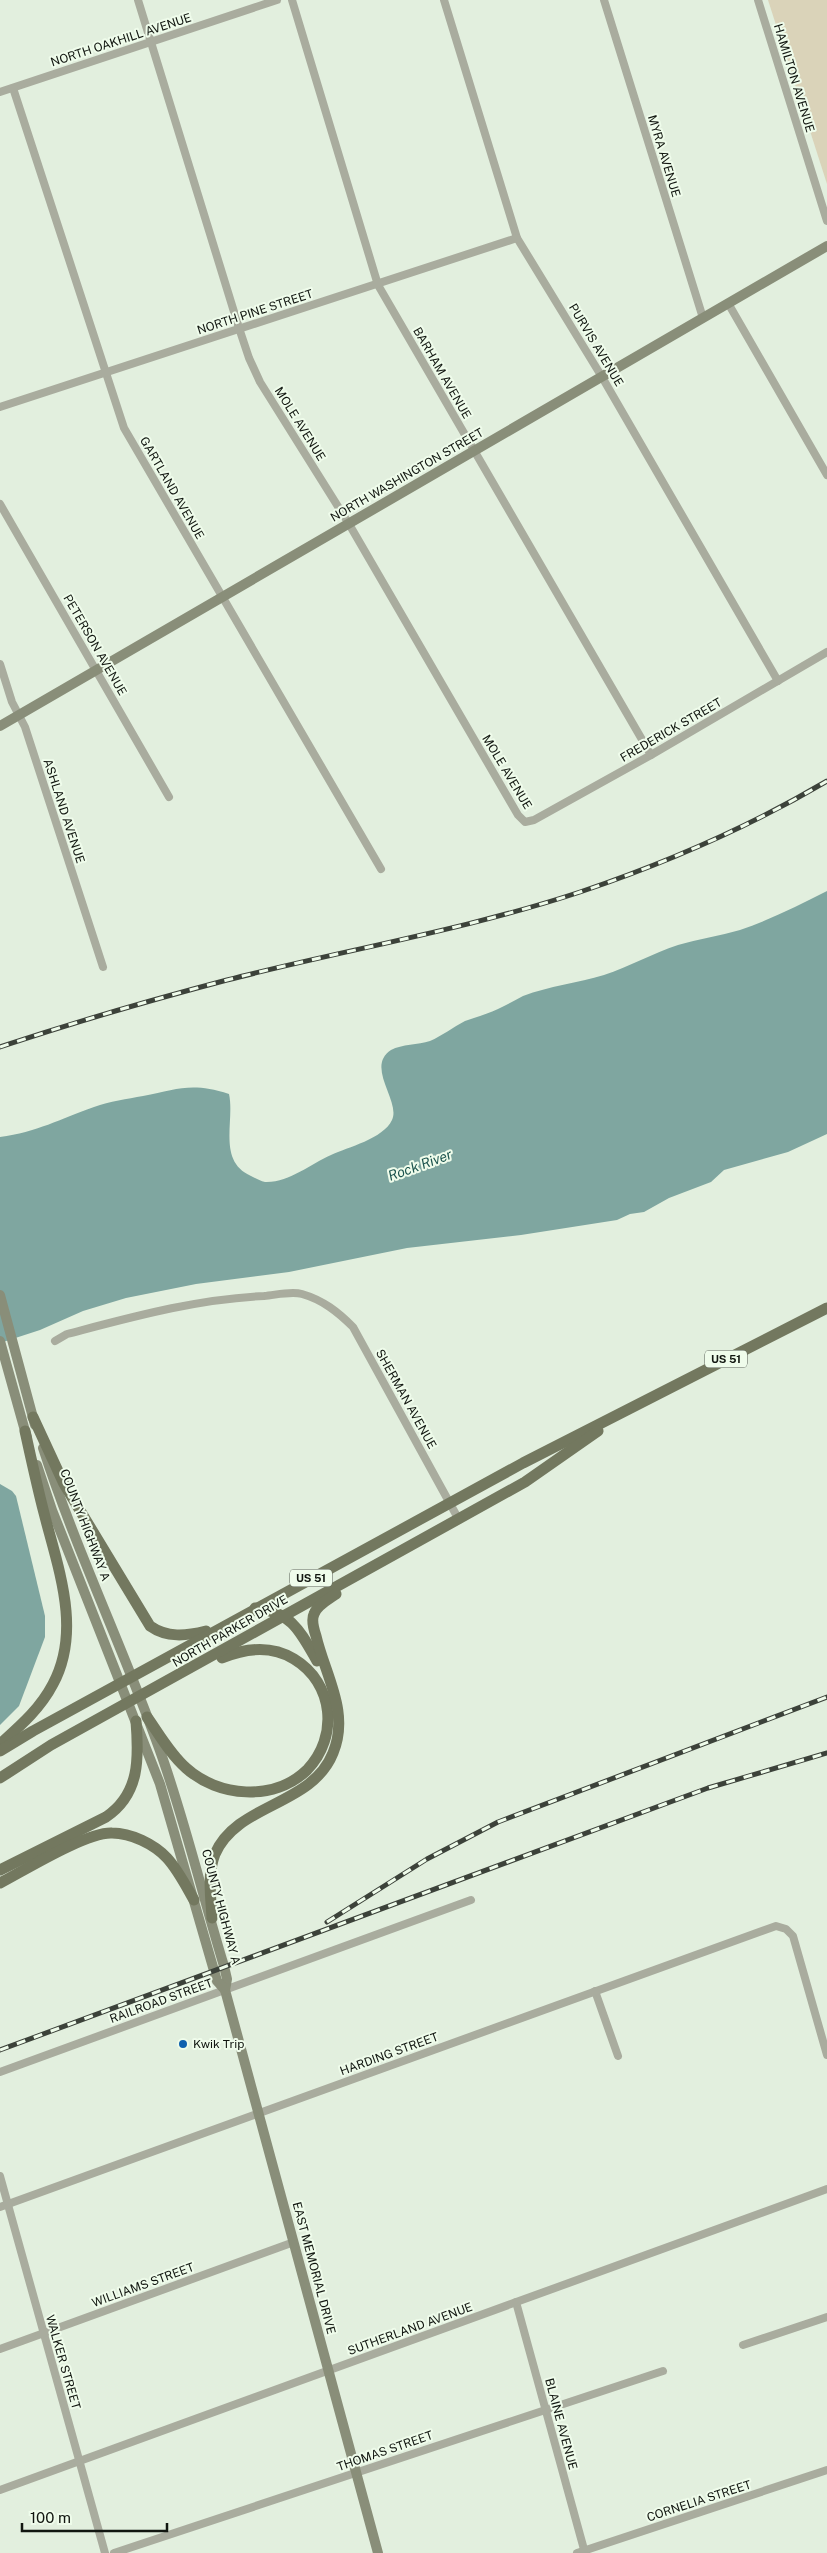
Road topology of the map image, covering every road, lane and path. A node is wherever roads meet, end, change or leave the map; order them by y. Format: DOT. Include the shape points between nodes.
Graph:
graph roads {
  1 [pos="138,0"];
  2 [pos="277,0"];
  3 [pos="292,0"];
  4 [pos="444,0"];
  5 [pos="604,0"];
  6 [pos="758,0"];
  7 [pos="152,41"];
  8 [pos="13,88"];
  9 [pos="0,92"];
  10 [pos="827,220"];
  11 [pos="517,238"];
  12 [pos="827,246"];
  13 [pos="378,284"];
  14 [pos="728,303"];
  15 [pos="703,318"];
  16 [pos="239,328"];
  17 [pos="107,372"];
  18 [pos="602,377"];
  19 [pos="0,407"];
  20 [pos="475,451"];
  21 [pos="827,475"];
  22 [pos="0,504"];
  23 [pos="349,524"];
  24 [pos="222,597"];
  25 [pos="827,652"];
  26 [pos="0,664"];
  27 [pos="96,670"];
  28 [pos="778,681"];
  29 [pos="19,715"];
  30 [pos="0,726"];
  31 [pos="651,755"];
  32 [pos="169,797"];
  33 [pos="525,822"];
  34 [pos="381,869"];
  35 [pos="103,967"];
  36 [pos="0,1296"];
  37 [pos="827,1308"];
  38 [pos="0,1341"];
  39 [pos="55,1341"];
  40 [pos="626,1411"];
  41 [pos="33,1417"];
  42 [pos="25,1430"];
  43 [pos="450,1502"];
  44 [pos="459,1520"];
  45 [pos="367,1570"];
  46 [pos="255,1608"];
  47 [pos="284,1615"];
  48 [pos="217,1629"];
  49 [pos="176,1677"];
  50 [pos="331,1684"];
  51 [pos="147,1717"];
  52 [pos="136,1721"];
  53 [pos="0,1744"];
  54 [pos="0,1751"];
  55 [pos="0,1778"];
  56 [pos="0,1870"];
  57 [pos="0,1883"];
  58 [pos="194,1900"];
  59 [pos="472,1900"];
  60 [pos="212,1918"];
  61 [pos="225,1990"];
  62 [pos="595,1991"];
  63 [pos="827,2055"];
  64 [pos="618,2056"];
  65 [pos="0,2072"];
  66 [pos="259,2113"];
  67 [pos="0,2176"];
  68 [pos="827,2189"];
  69 [pos="4,2205"];
  70 [pos="294,2242"];
  71 [pos="516,2302"];
  72 [pos="827,2317"];
  73 [pos="44,2333"];
  74 [pos="743,2345"];
  75 [pos="0,2349"];
  76 [pos="329,2370"];
  77 [pos="663,2371"];
  78 [pos="545,2409"];
  79 [pos="79,2460"];
  80 [pos="827,2470"];
  81 [pos="357,2473"];
  82 [pos="0,2490"];
  83 [pos="582,2552"];
  84 [pos="105,2553"];
  85 [pos="114,2553"];
  86 [pos="378,2553"];
  1 -- 7 [label="street, MOLE AVENUE"];
  2 -- 7 [label="street, NORTH OAKHILL AVENUE"];
  3 -- 13 [label="street, BARHAM AVENUE"];
  4 -- 11 [label="street, PURVIS AVENUE"];
  5 -- 15 [label="street, MYRA AVENUE"];
  6 -- 10 [label="street, HAMILTON AVENUE"];
  7 -- 8 [label="street, NORTH OAKHILL AVENUE"];
  7 -- 16 [label="street, MOLE AVENUE"];
  8 -- 9 [label="street, NORTH OAKHILL AVENUE"];
  8 -- 17 [label="street, GARTLAND AVENUE"];
  11 -- 13 [label="street, NORTH PINE STREET"];
  11 -- 18 [label="street, PURVIS AVENUE"];
  12 -- 14 [label="main road, NORTH WASHINGTON STREET"];
  13 -- 16 [label="street, NORTH PINE STREET"];
  13 -- 20 [label="street, BARHAM AVENUE"];
  14 -- 15 [label="main road, NORTH WASHINGTON STREET"];
  14 -- 21 [label="street"];
  15 -- 18 [label="main road, NORTH WASHINGTON STREET"];
  16 -- 17 [label="street, NORTH PINE STREET"];
  16 -- 23 [label="street, MOLE AVENUE" via="260,382"];
  17 -- 19 [label="street, NORTH PINE STREET"];
  17 -- 24 [label="street, GARTLAND AVENUE" via="127,434"];
  18 -- 20 [label="main road, NORTH WASHINGTON STREET"];
  18 -- 28 [label="street, PURVIS AVENUE"];
  20 -- 23 [label="main road, NORTH WASHINGTON STREET"];
  20 -- 31 [label="street, BARHAM AVENUE"];
  22 -- 27 [label="street, PETERSON AVENUE"];
  23 -- 24 [label="main road, NORTH WASHINGTON STREET"];
  23 -- 33 [label="street, MOLE AVENUE"];
  24 -- 27 [label="main road, NORTH WASHINGTON STREET"];
  24 -- 34 [label="street, GARTLAND AVENUE"];
  25 -- 28 [label="street, FREDERICK STREET"];
  26 -- 29 [label="street, ASHLAND AVENUE"];
  27 -- 29 [label="main road, NORTH WASHINGTON STREET"];
  27 -- 32 [label="street, PETERSON AVENUE"];
  28 -- 31 [label="street, FREDERICK STREET"];
  29 -- 30 [label="main road, NORTH WASHINGTON STREET"];
  29 -- 35 [label="street, ASHLAND AVENUE"];
  31 -- 33 [label="street, FREDERICK STREET"];
  36 -- 41 [label="main road, COUNTY HIGHWAY A"];
  37 -- 40 [label="main road, NORTH PARKER DRIVE / US 51"];
  38 -- 42 [label="main road, COUNTY HIGHWAY A"];
  39 -- 43 [label="street, SHERMAN AVENUE" via="66,1334 157,1310 233,1297 300,1294 320,1301 353,1326"];
  40 -- 43 [label="main road, NORTH PARKER DRIVE / US 51"];
  40 -- 44 [label="main road, NORTH PARKER DRIVE / US 51" via="532,1477"];
  41 -- 48 [label="main road" via="64,1484 150,1626 173,1636"];
  41 -- 51 [label="main road, COUNTY HIGHWAY A" via="62,1503"];
  42 -- 52 [label="main road, COUNTY HIGHWAY A" via="52,1510"];
  42 -- 53 [label="main road" via="64,1593 67,1628 54,1684 31,1716"];
  43 -- 44 [label="street, SHERMAN AVENUE"];
  43 -- 46 [label="main road, NORTH PARKER DRIVE / US 51"];
  44 -- 45 [label="main road, NORTH PARKER DRIVE / US 51"];
  45 -- 47 [label="main road, NORTH PARKER DRIVE / US 51"];
  45 -- 50 [label="main road" via="318,1608 313,1616 318,1647"];
  46 -- 47 [label="main road"];
  46 -- 48 [label="main road, NORTH PARKER DRIVE / US 51"];
  47 -- 49 [label="main road, NORTH PARKER DRIVE / US 51"];
  47 -- 50 [label="main road" via="306,1640"];
  48 -- 54 [label="main road, NORTH PARKER DRIVE / US 51"];
  49 -- 51 [label="main road" via="250,1650 276,1650 287,1655 312,1674 326,1698 328,1724 321,1750 306,1770 284,1785 257,1792 232,1791 206,1783 185,1768"];
  49 -- 55 [label="main road, NORTH PARKER DRIVE / US 51" via="51,1745"];
  50 -- 60 [label="main road" via="340,1718 333,1754 313,1781 298,1793 249,1818 221,1844 214,1855 211,1870"];
  51 -- 60 [label="main road, COUNTY HIGHWAY A"];
  52 -- 56 [label="main road" via="137,1768 133,1785 120,1806 106,1817"];
  52 -- 58 [label="main road, COUNTY HIGHWAY A" via="160,1784"];
  57 -- 58 [label="main road" via="91,1838 111,1832 151,1844 167,1858"];
  58 -- 61 [label="main road, COUNTY HIGHWAY A" via="217,1981"];
  59 -- 61 [label="street, RAILROAD STREET"];
  60 -- 61 [label="main road, COUNTY HIGHWAY A" via="227,1979"];
  61 -- 65 [label="street, RAILROAD STREET"];
  61 -- 66 [label="main road, EAST MEMORIAL DRIVE"];
  62 -- 63 [label="street, HARDING STREET" via="776,1926 786,1929 795,1942"];
  62 -- 64 [label="street"];
  62 -- 66 [label="street, HARDING STREET"];
  66 -- 69 [label="street, HARDING STREET"];
  66 -- 70 [label="main road, EAST MEMORIAL DRIVE"];
  67 -- 69 [label="street, WALKER STREET"];
  68 -- 71 [label="street, SUTHERLAND AVENUE"];
  69 -- 73 [label="street, WALKER STREET"];
  70 -- 73 [label="street, WILLIAMS STREET"];
  70 -- 76 [label="main road, EAST MEMORIAL DRIVE"];
  71 -- 76 [label="street, SUTHERLAND AVENUE"];
  71 -- 78 [label="street, BLAINE AVENUE"];
  72 -- 74 [label="street"];
  73 -- 75 [label="street, WILLIAMS STREET"];
  73 -- 79 [label="street, WALKER STREET"];
  76 -- 79 [label="street, SUTHERLAND AVENUE"];
  76 -- 81 [label="main road, EAST MEMORIAL DRIVE"];
  77 -- 78 [label="street, THOMAS STREET"];
  78 -- 81 [label="street, THOMAS STREET"];
  78 -- 83 [label="street, BLAINE AVENUE"];
  79 -- 82 [label="street, SUTHERLAND AVENUE"];
  79 -- 84 [label="street, WALKER STREET"];
  80 -- 83 [label="street, CORNELIA STREET"];
  81 -- 85 [label="street, THOMAS STREET"];
  81 -- 86 [label="main road, EAST MEMORIAL DRIVE"];
}
